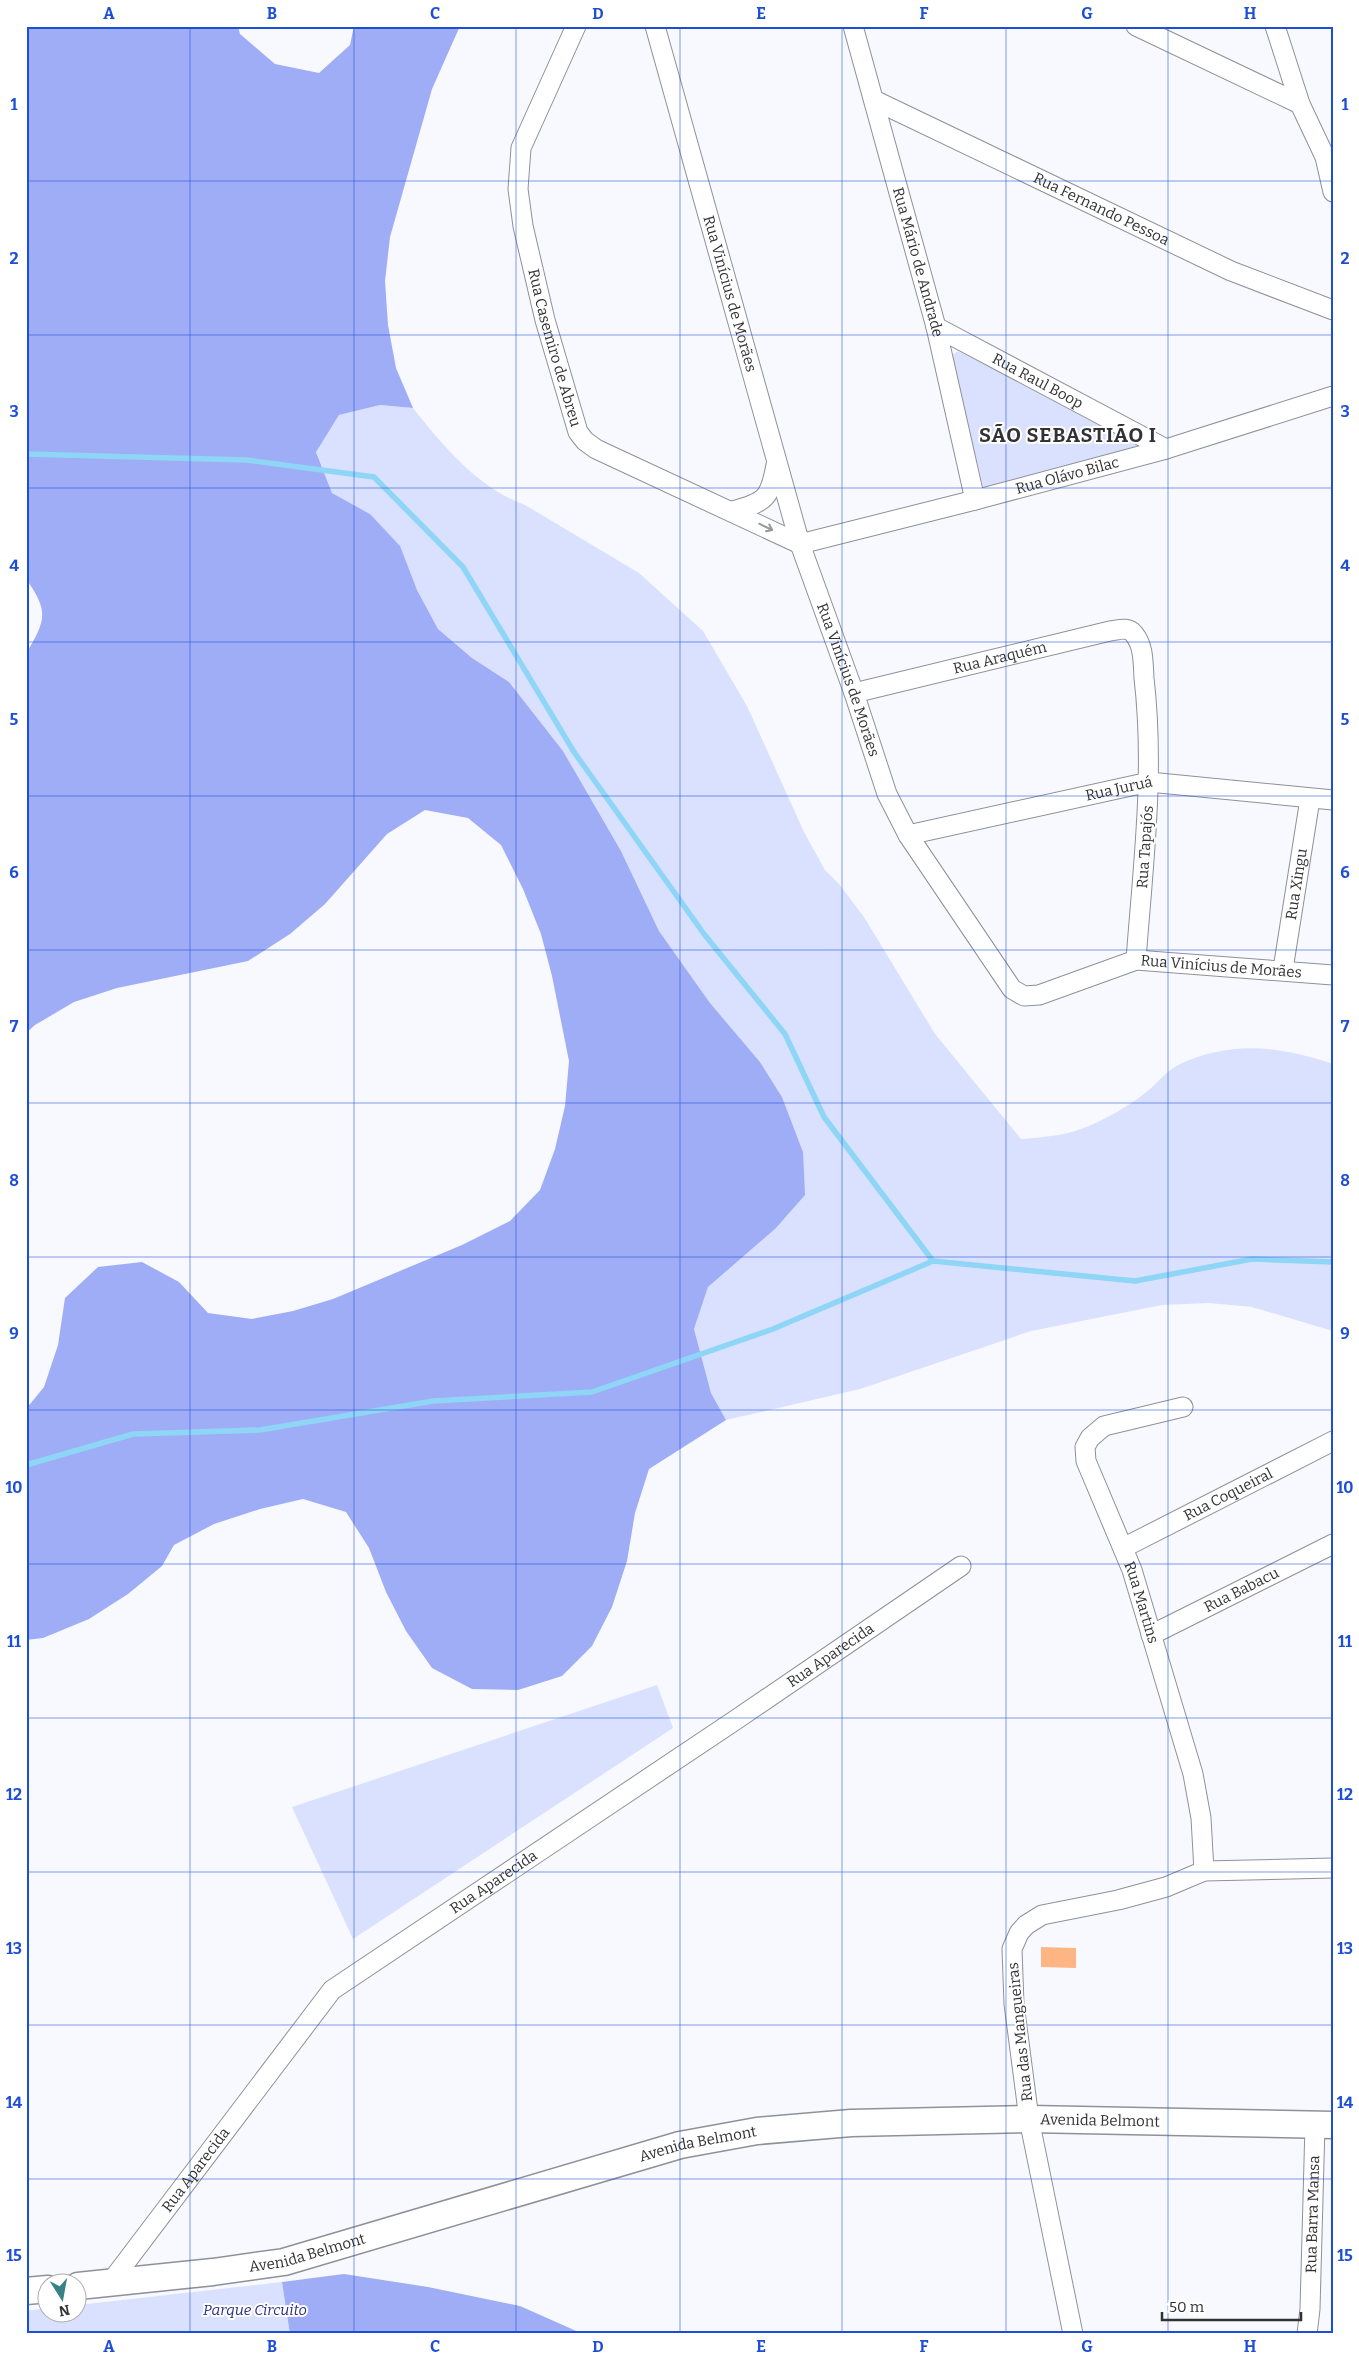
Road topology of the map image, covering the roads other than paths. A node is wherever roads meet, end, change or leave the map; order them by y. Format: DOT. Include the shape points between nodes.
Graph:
graph roads {
  1 [pos="576,26"];
  2 [pos="655,26"];
  3 [pos="853,26"];
  4 [pos="1136,26"];
  5 [pos="1276,26"];
  6 [pos="874,100"];
  7 [pos="1300,104"];
  8 [pos="1333,192"];
  9 [pos="1333,310"];
  10 [pos="936,327"];
  11 [pos="1333,396"];
  12 [pos="1166,449"];
  13 [pos="777,461"];
  14 [pos="975,500"];
  15 [pos="733,511"];
  16 [pos="800,544"];
  17 [pos="1141,644"];
  18 [pos="854,693"];
  19 [pos="1149,782"];
  20 [pos="1310,799"];
  21 [pos="1333,800"];
  22 [pos="908,835"];
  23 [pos="1136,960"];
  24 [pos="1283,969"];
  25 [pos="1333,975"];
  26 [pos="1183,1407"];
  27 [pos="1333,1441"];
  28 [pos="1333,1544"];
  29 [pos="1123,1548"];
  30 [pos="961,1566"];
  31 [pos="1151,1635"];
  32 [pos="1333,1868"];
  33 [pos="1204,1871"];
  34 [pos="1029,2119"];
  35 [pos="1324,2125"];
  36 [pos="110,2283"];
  37 [pos="88,2285"];
  38 [pos="1073,2334"];
  39 [pos="1307,2334"];
  1 -- 15 [label="street, Rua Casemiro de Abreu" via="521,148 518,189 536,282 570,409 578,432 596,449"];
  2 -- 13 [label="street, Rua Vinícius de Morães"];
  3 -- 6 [label="street, Rua Mário de Andrade"];
  4 -- 7 [label="street"];
  5 -- 7 [label="street"];
  6 -- 9 [label="street, Rua Fernando Pessoa" via="1231,271"];
  6 -- 10 [label="street, Rua Mário de Andrade"];
  7 -- 8 [label="street" via="1324,157"];
  10 -- 12 [label="street, Rua Raul Boop"];
  10 -- 14 [label="street, Rua Mário de Andrade"];
  11 -- 12 [label="street, Rua Olávo Bilac"];
  12 -- 14 [label="street, Rua Olávo Bilac"];
  13 -- 15 [label="street" via="771,489 765,498 757,504"];
  13 -- 16 [label="street, Rua Vinícius de Morães"];
  14 -- 16 [label="street, Rua Olávo Bilac"];
  15 -- 16 [label="street, Rua Casemiro de Abreu, one-way"];
  16 -- 18 [label="street, Rua Vinícius de Morães"];
  17 -- 18 [label="street, Rua Araquém" via="1126,628"];
  17 -- 19 [label="street, Rua Tapajós" via="1149,715"];
  18 -- 22 [label="street, Rua Vinícius de Morães" via="887,794"];
  19 -- 20 [label="street, Rua Juruá"];
  19 -- 22 [label="street, Rua Juruá"];
  19 -- 23 [label="street, Rua Tapajós"];
  20 -- 21 [label="street, Rua Juruá"];
  20 -- 24 [label="street, Rua Xingu"];
  22 -- 23 [label="street, Rua Vinícius de Morães" via="1012,989 1024,996 1040,996"];
  23 -- 24 [label="street, Rua Vinícius de Morães"];
  24 -- 25 [label="street, Rua Vinícius de Morães"];
  26 -- 29 [label="street, Rua Martins" via="1104,1426 1085,1447 1086,1461"];
  27 -- 29 [label="street, Rua Coqueiral"];
  28 -- 31 [label="street, Rua Babacu"];
  29 -- 31 [label="street, Rua Martins"];
  30 -- 36 [label="street, Rua Aparecida" via="332,1990"];
  31 -- 33 [label="street, Rua Martins" via="1193,1774 1201,1818"];
  32 -- 33 [label="street, Rua das Mangueiras"];
  33 -- 34 [label="street, Rua das Mangueiras" via="1166,1887 1042,1915 1019,1933 1012,1949 1014,2004"];
  34 -- 35 [label="street, Avenida Belmont"];
  34 -- 36 [label="street, Avenida Belmont" via="851,2123 757,2131 690,2143 284,2262"];
  34 -- 38 [label="street, Rua das Mangueiras"];
  35 -- 39 [label="street, Rua Barra Mansa"];
  36 -- 37 [label="street, Avenida Belmont"];
}
